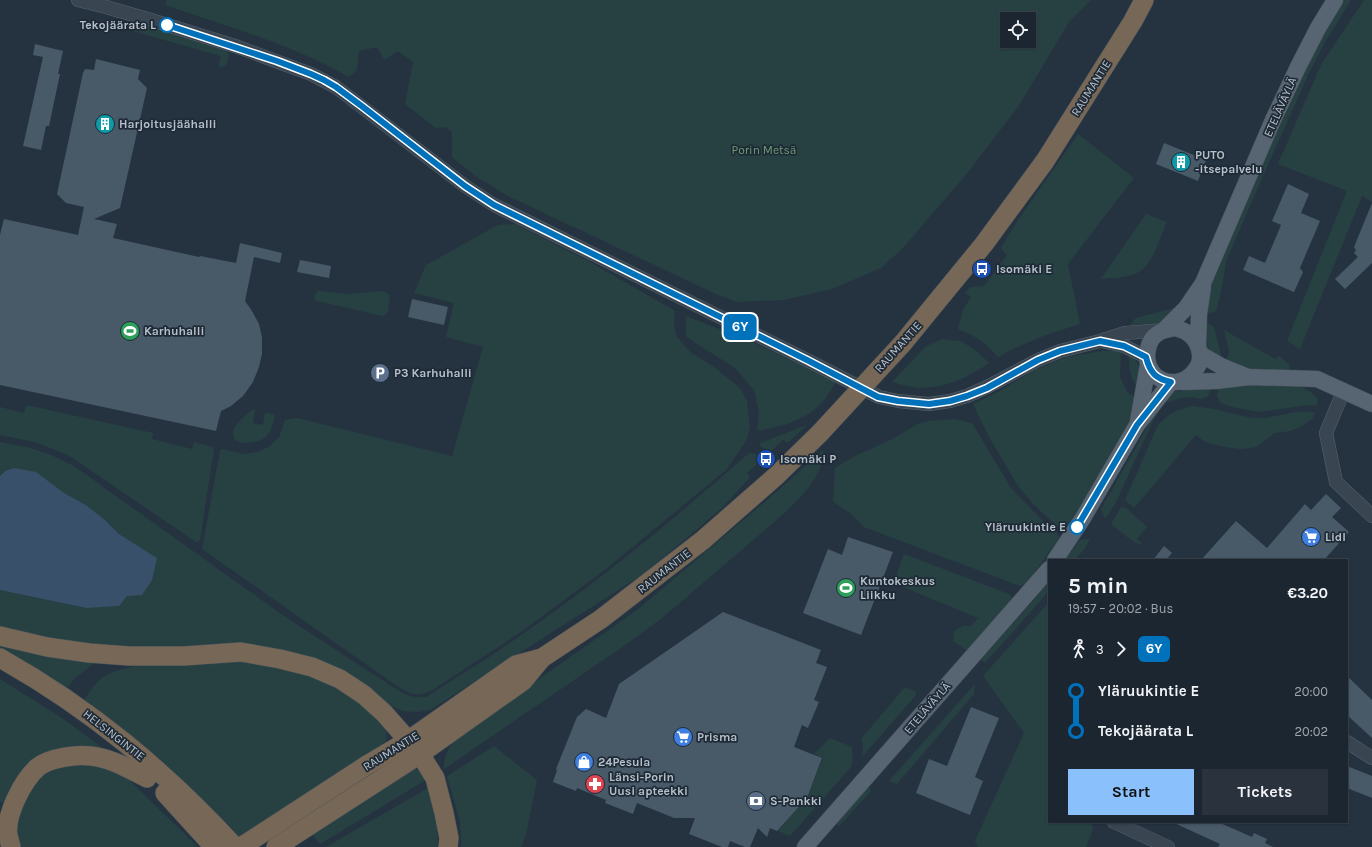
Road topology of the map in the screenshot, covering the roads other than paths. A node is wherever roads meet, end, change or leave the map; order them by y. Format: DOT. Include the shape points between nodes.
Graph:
graph roads {
  1 [pos="78,0"];
  2 [pos="1144,0"];
  3 [pos="1335,0"];
  4 [pos="1203,283"];
  5 [pos="1164,330"];
  6 [pos="1100,341"];
  7 [pos="1199,350"];
  8 [pos="1147,361"];
  9 [pos="1249,378"];
  10 [pos="1176,382"];
  11 [pos="1343,392"];
  12 [pos="1372,404"];
  13 [pos="1137,425"];
  14 [pos="1372,516"];
  15 [pos="1056,559"];
  16 [pos="1048,570"];
  17 [pos="0,636"];
  18 [pos="0,658"];
  19 [pos="0,671"];
  20 [pos="1348,743"];
  21 [pos="415,747"];
  22 [pos="1372,758"];
  23 [pos="147,778"];
  24 [pos="1116,823"];
  25 [pos="211,836"];
  26 [pos="8,843"];
  27 [pos="235,847"];
  28 [pos="241,847"];
  29 [pos="276,847"];
  30 [pos="448,847"];
  31 [pos="805,847"];
  32 [pos="1168,847"];
  1 -- 6 [label="street" via="106,6 238,47 311,74 341,91 465,186 494,205 878,397 929,404 950,401 987,388 1060,351"];
  2 -- 21 [label="highway, RAUMANTIE, bridge" via="1045,161 984,244 903,343 820,433 776,476 703,540 601,619 542,658 516,665"];
  3 -- 4 [label="main road, ETELÄVÄYLÄ" via="1318,28 1283,100"];
  4 -- 5 [label="main road, ETELÄVÄYLÄ" via="1186,308"];
  4 -- 7 [label="main road, ETELÄVÄYLÄ" via="1199,314"];
  5 -- 6 [label="street" via="1125,333"];
  5 -- 7 [label="main road" via="1175,328 1186,332 1193,337"];
  5 -- 8 [label="main road" via="1157,334 1150,344"];
  6 -- 8 [label="street" via="1124,346"];
  7 -- 9 [label="main road" via="1221,366"];
  7 -- 10 [label="main road" via="1197,368 1190,377"];
  8 -- 10 [label="main road" via="1155,376 1163,381"];
  8 -- 13 [label="main road"];
  9 -- 10 [label="main road"];
  9 -- 11 [label="main road" via="1317,379"];
  10 -- 13 [label="main road"];
  11 -- 12 [label="main road"];
  11 -- 14 [label="street" via="1326,433 1336,482"];
  13 -- 15 [label="main road" via="1083,518"];
  16 -- 31 [label="main road, ETELÄVÄYLÄ"];
  17 -- 21 [label="highway" via="89,653 184,656 241,652 287,660 340,679 364,695"];
  18 -- 25 [label="highway, HELSINGINTIE" via="71,701 143,756 176,786"];
  19 -- 23 [label="highway, HELSINGINTIE" via="33,690 110,743"];
  20 -- 22 [label="street"];
  21 -- 28 [label="highway, RAUMANTIE" via="367,765"];
  21 -- 29 [label="highway, RAUMANTIE"];
  21 -- 30 [label="highway" via="435,778 449,838"];
  23 -- 25 [label="highway, HELSINGINTIE"];
  23 -- 26 [label="highway" via="106,759 91,756 69,756 53,760 39,767 27,779 18,794 11,813"];
  24 -- 32 [label="street"];
  25 -- 27 [label="highway"];
}
